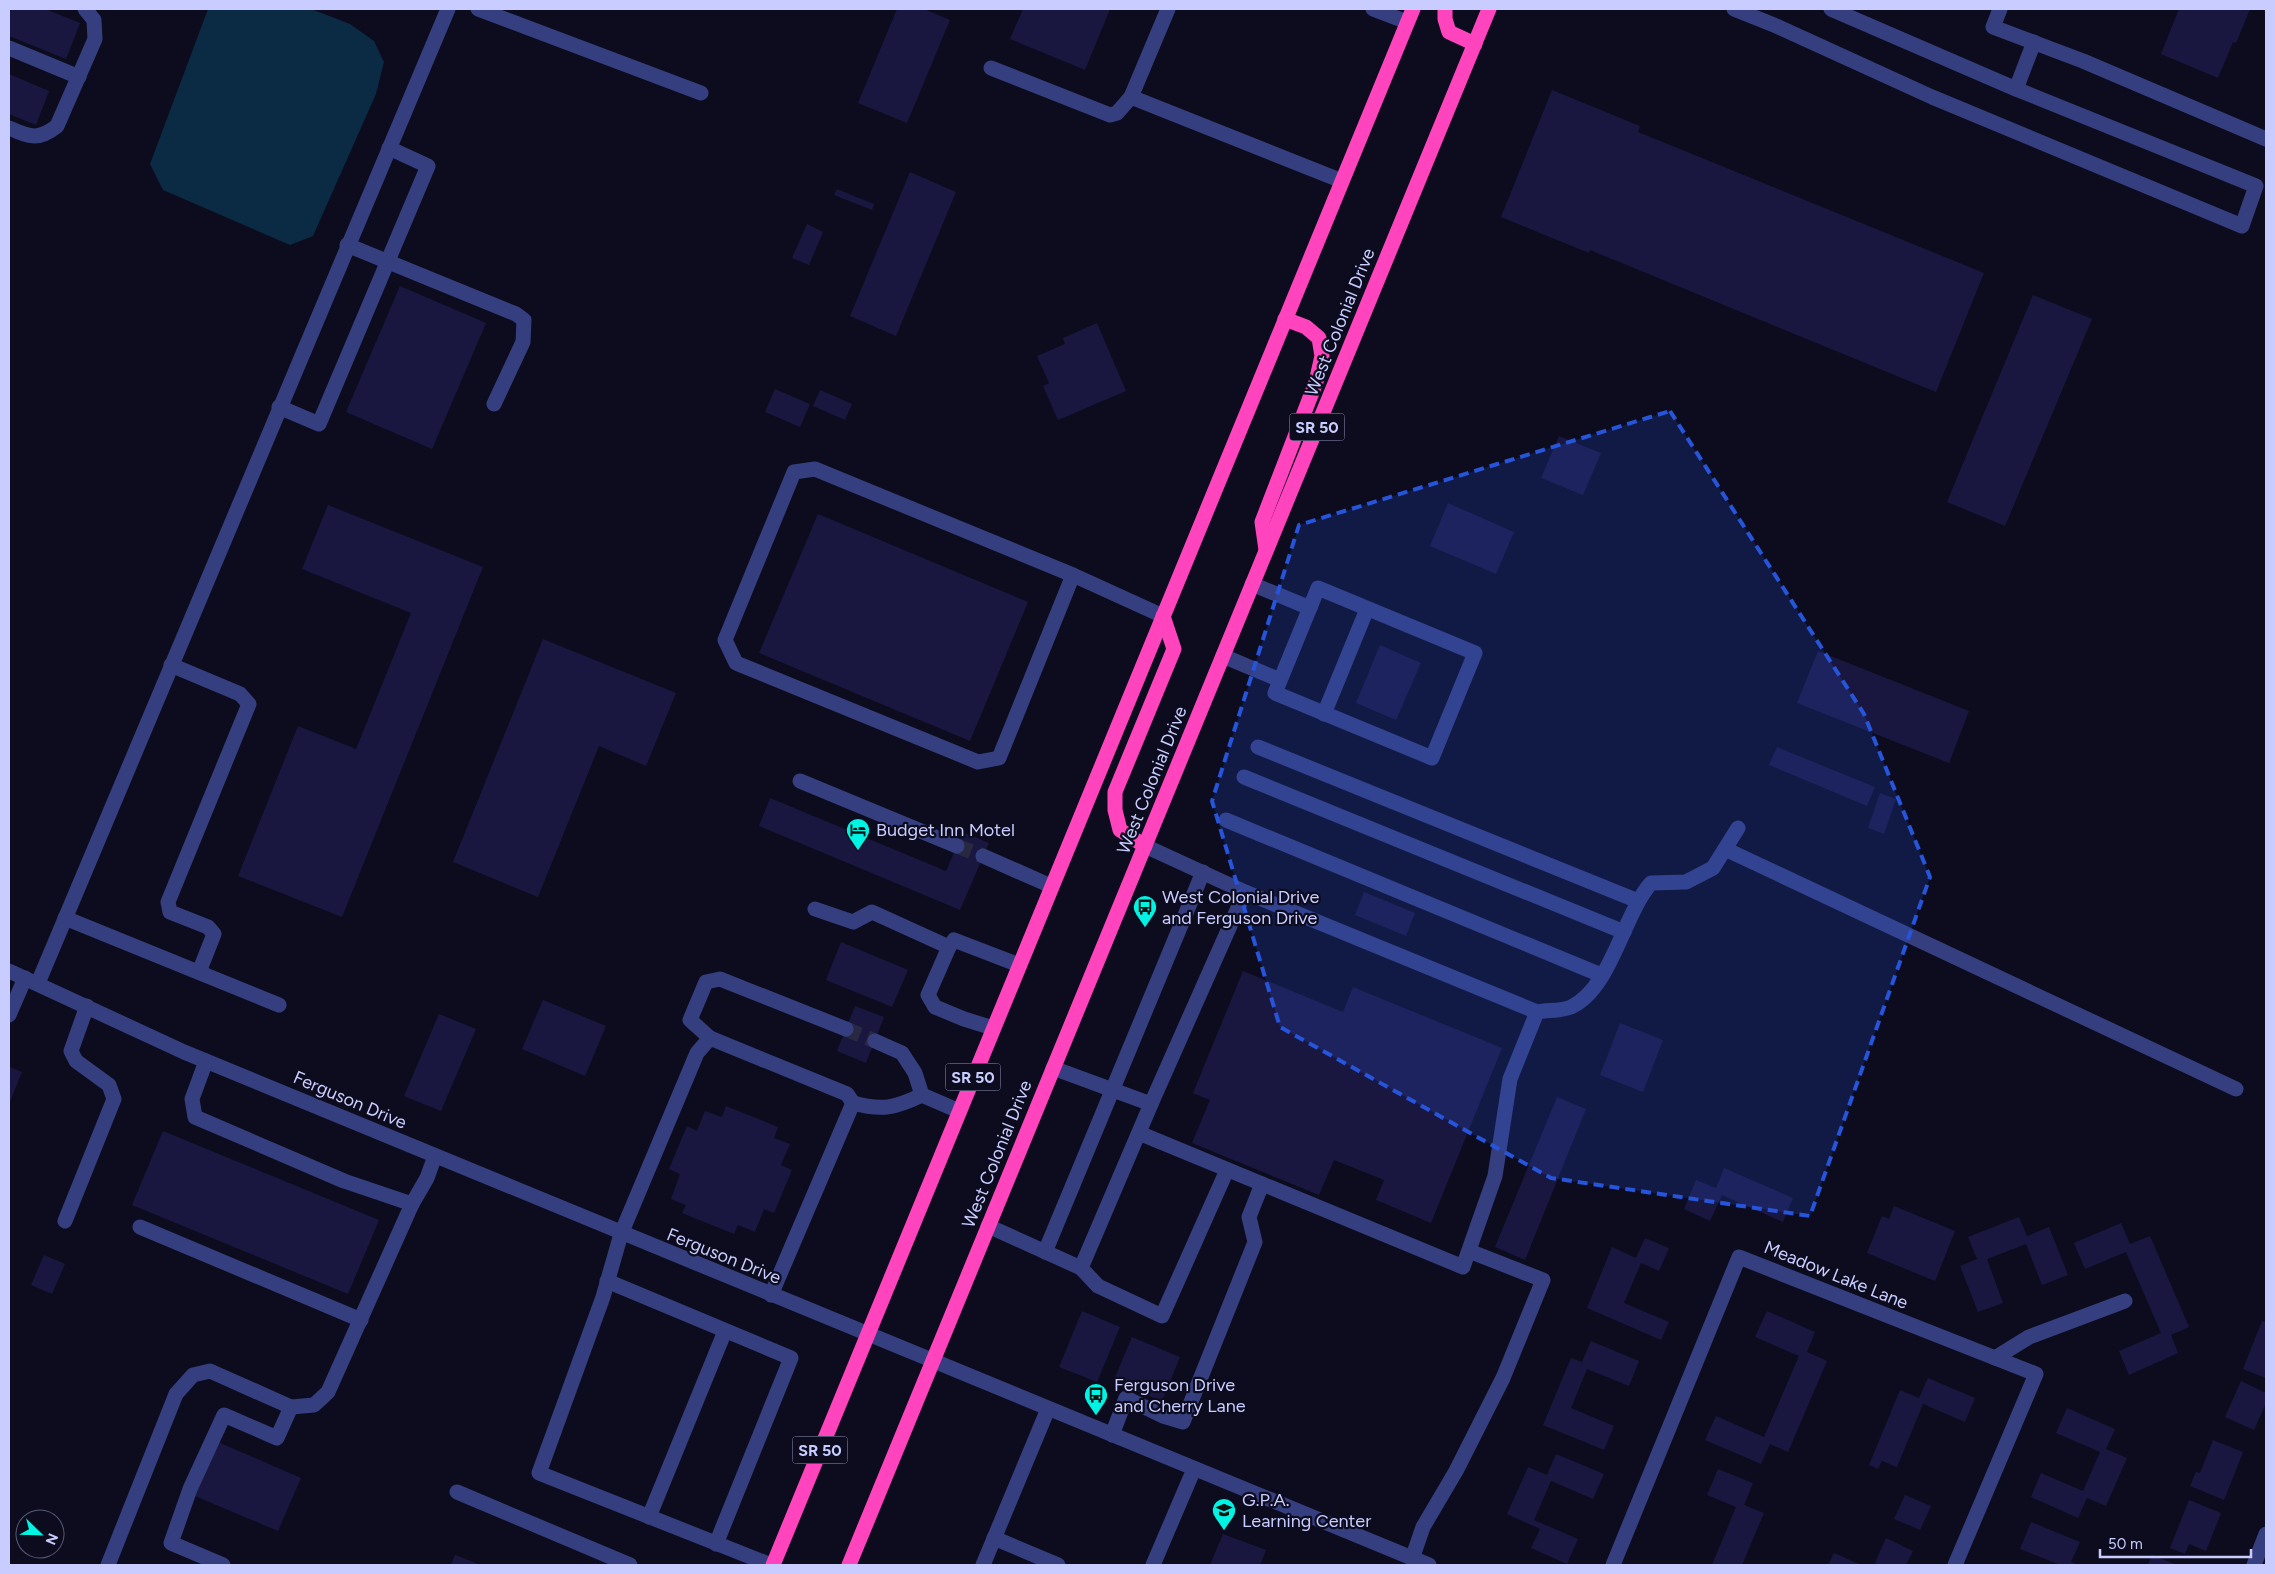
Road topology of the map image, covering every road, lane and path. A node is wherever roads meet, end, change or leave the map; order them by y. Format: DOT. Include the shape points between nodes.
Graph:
graph roads {
  1 [pos="85,9"];
  2 [pos="448,9"];
  3 [pos="478,9"];
  4 [pos="1168,9"];
  5 [pos="1373,9"];
  6 [pos="1446,9"];
  7 [pos="1489,9"];
  8 [pos="1734,9"];
  9 [pos="1831,9"];
  10 [pos="2000,9"];
  11 [pos="1410,15"];
  12 [pos="2034,42"];
  13 [pos="1475,44"];
  14 [pos="9,48"];
  15 [pos="991,68"];
  16 [pos="79,77"];
  17 [pos="2016,89"];
  18 [pos="701,93"];
  19 [pos="1131,97"];
  20 [pos="9,128"];
  21 [pos="2266,139"];
  22 [pos="389,148"];
  23 [pos="1342,181"];
  24 [pos="347,245"];
  25 [pos="388,262"];
  26 [pos="1285,320"];
  27 [pos="494,404"];
  28 [pos="279,407"];
  29 [pos="1266,551"];
  30 [pos="1073,575"];
  31 [pos="1252,584"];
  32 [pos="1310,608"];
  33 [pos="1367,609"];
  34 [pos="1163,616"];
  35 [pos="1223,656"];
  36 [pos="171,665"];
  37 [pos="1280,680"];
  38 [pos="1324,714"];
  39 [pos="1258,747"];
  40 [pos="1244,777"];
  41 [pos="800,781"];
  42 [pos="1226,820"];
  43 [pos="1738,828"];
  44 [pos="957,846"];
  45 [pos="1145,846"];
  46 [pos="1725,849"];
  47 [pos="983,856"];
  48 [pos="1203,872"];
  49 [pos="1051,886"];
  50 [pos="1245,892"];
  51 [pos="1638,901"];
  52 [pos="814,909"];
  53 [pos="65,918"];
  54 [pos="1624,932"];
  55 [pos="949,947"];
  56 [pos="1019,965"];
  57 [pos="9,971"];
  58 [pos="199,972"];
  59 [pos="1601,975"];
  60 [pos="31,980"];
  61 [pos="278,1005"];
  62 [pos="87,1006"];
  63 [pos="1537,1012"];
  64 [pos="9,1014"];
  65 [pos="994,1028"];
  66 [pos="846,1029"];
  67 [pos="710,1038"];
  68 [pos="875,1040"];
  69 [pos="206,1061"];
  70 [pos="1054,1068"];
  71 [pos="2236,1089"];
  72 [pos="1113,1090"];
  73 [pos="922,1095"];
  74 [pos="853,1103"];
  75 [pos="1151,1104"];
  76 [pos="959,1111"];
  77 [pos="1139,1133"];
  78 [pos="435,1156"];
  79 [pos="1227,1170"];
  80 [pos="1262,1184"];
  81 [pos="412,1204"];
  82 [pos="65,1221"];
  83 [pos="988,1226"];
  84 [pos="140,1227"];
  85 [pos="622,1234"];
  86 [pos="1469,1251"];
  87 [pos="1046,1252"];
  88 [pos="1081,1268"];
  89 [pos="607,1281"];
  90 [pos="771,1295"];
  91 [pos="2125,1301"];
  92 [pos="361,1320"];
  93 [pos="726,1330"];
  94 [pos="868,1335"];
  95 [pos="1995,1358"];
  96 [pos="933,1360"];
  97 [pos="291,1407"];
  98 [pos="1048,1409"];
  99 [pos="1112,1435"];
  100 [pos="1194,1469"];
  101 [pos="457,1492"];
  102 [pos="649,1517"];
  103 [pos="2266,1534"];
  104 [pos="994,1538"];
  105 [pos="716,1544"];
  106 [pos="1412,1558"];
  107 [pos="108,1565"];
  108 [pos="223,1565"];
  109 [pos="630,1565"];
  110 [pos="772,1565"];
  111 [pos="849,1565"];
  112 [pos="983,1565"];
  113 [pos="1058,1565"];
  114 [pos="1153,1565"];
  115 [pos="1429,1565"];
  116 [pos="1613,1565"];
  117 [pos="1955,1565"];
  118 [pos="2254,1565"];
  1 -- 16 [label="street" via="94,20 95,39"];
  2 -- 22 [label="street"];
  3 -- 18 [label="street"];
  4 -- 19 [label="street"];
  5 -- 11 [label="street"];
  6 -- 13 [label="highway" via="1449,32"];
  7 -- 13 [label="highway, West Colonial Drive / SR 50"];
  8 -- 17 [label="street" via="1932,97 2242,226 2256,186"];
  9 -- 17 [label="street"];
  10 -- 12 [label="street" via="1993,27"];
  11 -- 23 [label="highway, SR 50"];
  12 -- 17 [label="street"];
  12 -- 21 [label="street"];
  13 -- 29 [label="highway, West Colonial Drive / SR 50"];
  14 -- 16 [label="street"];
  15 -- 19 [label="street" via="1110,115 1117,113"];
  16 -- 20 [label="street" via="57,126 45,136 28,137"];
  19 -- 23 [label="street"];
  22 -- 24 [label="street"];
  22 -- 25 [label="street" via="428,166"];
  23 -- 26 [label="highway, SR 50"];
  24 -- 25 [label="street"];
  24 -- 28 [label="street"];
  25 -- 27 [label="street" via="524,320 523,342"];
  25 -- 28 [label="street" via="319,424"];
  26 -- 29 [label="highway" via="1306,327 1319,338 1322,356 1316,382 1262,522"];
  26 -- 34 [label="highway, SR 50"];
  28 -- 36 [label="street"];
  29 -- 31 [label="highway, West Colonial Drive / SR 50"];
  30 -- 30 [label="street" via="815,469 794,472 725,640 736,663 978,762 999,758"];
  30 -- 34 [label="street"];
  31 -- 32 [label="street"];
  31 -- 35 [label="highway, West Colonial Drive / SR 50"];
  32 -- 33 [label="street" via="1318,588"];
  32 -- 37 [label="street"];
  33 -- 38 [label="street"];
  33 -- 38 [label="street" via="1475,653 1432,758"];
  34 -- 45 [label="highway" via="1174,649 1115,792 1120,830"];
  34 -- 49 [label="highway, SR 50"];
  35 -- 37 [label="street"];
  35 -- 45 [label="highway, West Colonial Drive / SR 50"];
  36 -- 53 [label="street"];
  36 -- 58 [label="street" via="240,694 249,704 168,902 170,912 208,927 214,934"];
  37 -- 38 [label="street" via="1275,694"];
  39 -- 51 [label="street"];
  40 -- 54 [label="street"];
  41 -- 44 [label="street"];
  42 -- 59 [label="street"];
  43 -- 46 [label="street"];
  45 -- 48 [label="street"];
  45 -- 70 [label="highway, West Colonial Drive / SR 50"];
  46 -- 51 [label="street" via="1713,868 1686,882 1651,883"];
  46 -- 71 [label="street"];
  47 -- 49 [label="street"];
  48 -- 50 [label="street"];
  48 -- 72 [label="street"];
  49 -- 56 [label="highway, SR 50"];
  50 -- 63 [label="street"];
  50 -- 75 [label="street"];
  51 -- 54 [label="street"];
  52 -- 55 [label="street" via="853,922 872,912"];
  53 -- 58 [label="street"];
  53 -- 60 [label="street"];
  54 -- 59 [label="street"];
  55 -- 56 [label="street" via="954,940"];
  55 -- 65 [label="street" via="928,995 935,1007"];
  56 -- 65 [label="highway, SR 50"];
  57 -- 60 [label="street, Ferguson Drive"];
  58 -- 61 [label="street"];
  59 -- 63 [label="street" via="1590,993 1571,1007"];
  60 -- 62 [label="street, Ferguson Drive"];
  60 -- 64 [label="street"];
  62 -- 69 [label="street, Ferguson Drive"];
  62 -- 82 [label="street" via="71,1050 76,1061 109,1085 114,1099"];
  63 -- 86 [label="street" via="1510,1079 1495,1176"];
  65 -- 76 [label="highway, SR 50"];
  66 -- 67 [label="street" via="720,979 706,982 690,1020"];
  67 -- 74 [label="street" via="846,1094"];
  67 -- 85 [label="street" via="697,1053"];
  68 -- 73 [label="street" via="902,1053 915,1073"];
  69 -- 78 [label="street, Ferguson Drive"];
  69 -- 81 [label="street" via="192,1099 195,1116 344,1180"];
  70 -- 72 [label="street"];
  70 -- 83 [label="highway, West Colonial Drive / SR 50"];
  72 -- 75 [label="street"];
  72 -- 87 [label="street"];
  73 -- 74 [label="street" via="890,1108"];
  73 -- 76 [label="street"];
  74 -- 90 [label="street"];
  75 -- 77 [label="street"];
  76 -- 94 [label="highway, SR 50"];
  77 -- 79 [label="street"];
  77 -- 88 [label="street"];
  78 -- 81 [label="street"];
  78 -- 85 [label="street, Ferguson Drive"];
  79 -- 80 [label="street"];
  79 -- 88 [label="street" via="1162,1316 1098,1286"];
  80 -- 86 [label="street" via="1463,1267"];
  80 -- 99 [label="street" via="1249,1217 1255,1242 1183,1422 1162,1416 1126,1398"];
  81 -- 92 [label="street"];
  83 -- 87 [label="street"];
  83 -- 96 [label="highway, West Colonial Drive / SR 50"];
  84 -- 92 [label="street"];
  85 -- 89 [label="street"];
  85 -- 90 [label="street, Ferguson Drive"];
  86 -- 106 [label="street" via="1543,1280 1503,1378 1423,1527"];
  87 -- 88 [label="street"];
  89 -- 93 [label="street"];
  89 -- 102 [label="street" via="538,1473"];
  90 -- 94 [label="street, Ferguson Drive"];
  91 -- 95 [label="street" via="2029,1337"];
  92 -- 97 [label="street" via="328,1392 314,1405"];
  93 -- 102 [label="street"];
  93 -- 105 [label="street" via="791,1358"];
  94 -- 96 [label="street, Ferguson Drive"];
  94 -- 110 [label="highway, SR 50"];
  95 -- 116 [label="street, Meadow Lake Lane" via="1739,1256"];
  95 -- 117 [label="street, Meadow Lake Lane" via="2036,1374"];
  96 -- 98 [label="street, Ferguson Drive"];
  96 -- 111 [label="highway, West Colonial Drive / SR 50"];
  97 -- 107 [label="street" via="210,1371 192,1375 176,1394"];
  97 -- 108 [label="street" via="277,1438 224,1415 190,1489 171,1544"];
  98 -- 99 [label="street, Ferguson Drive"];
  98 -- 104 [label="street"];
  99 -- 100 [label="street, Ferguson Drive"];
  100 -- 106 [label="street, Ferguson Drive"];
  100 -- 114 [label="street"];
  101 -- 109 [label="street"];
  102 -- 105 [label="street"];
  103 -- 118 [label="street"];
  104 -- 112 [label="street"];
  104 -- 113 [label="street"];
  105 -- 110 [label="street"];
  106 -- 115 [label="street, Ferguson Drive"];
}
